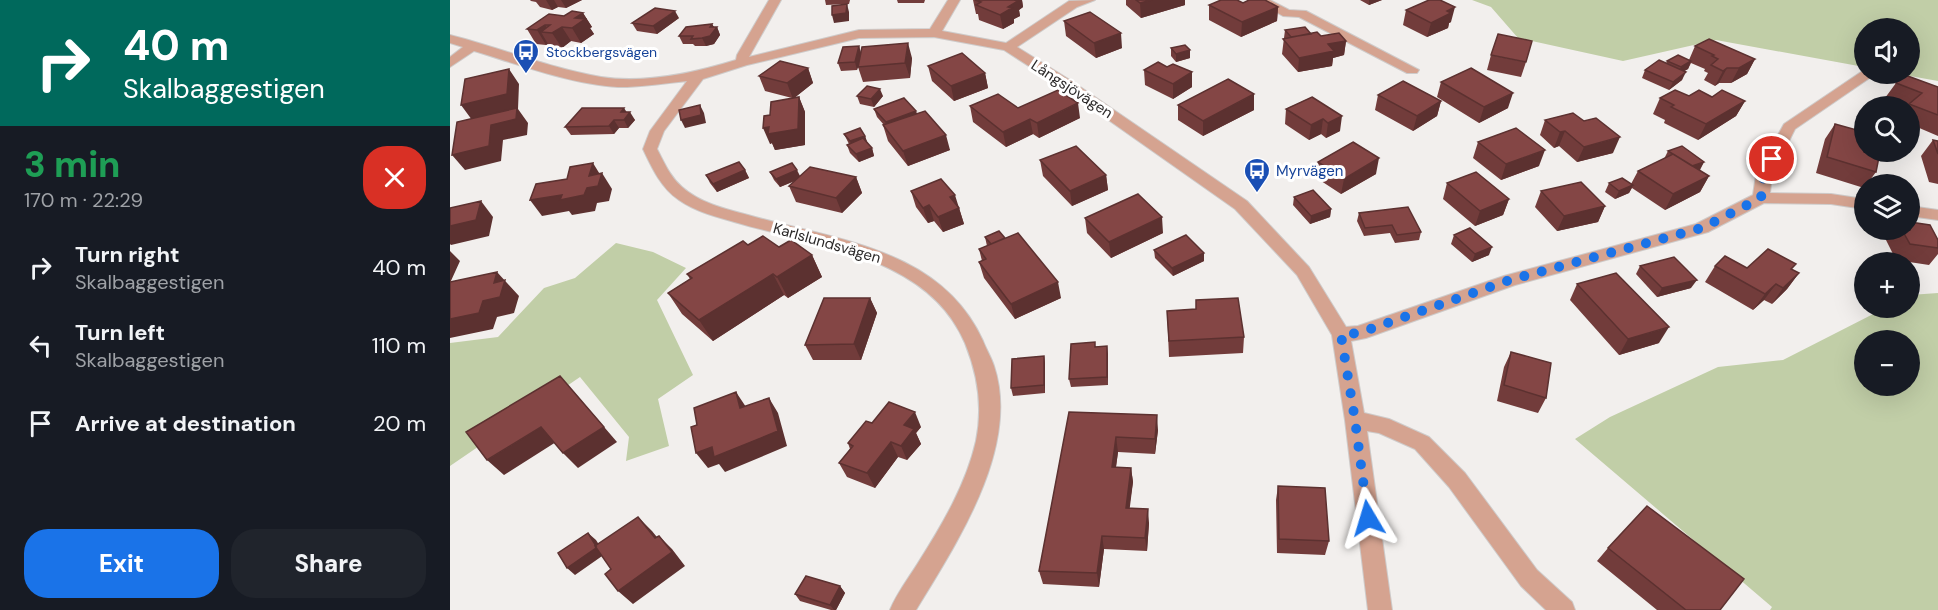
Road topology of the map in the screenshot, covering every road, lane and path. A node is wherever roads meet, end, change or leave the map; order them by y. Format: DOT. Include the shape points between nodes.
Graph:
graph roads {
  1 [pos="775,0"];
  2 [pos="954,0"];
  3 [pos="1089,0"];
  4 [pos="1261,0"];
  5 [pos="934,33"];
  6 [pos="450,39"];
  7 [pos="472,46"];
  8 [pos="1008,47"];
  9 [pos="743,62"];
  10 [pos="450,63"];
  11 [pos="1412,70"];
  12 [pos="698,76"];
  13 [pos="1854,82"];
  14 [pos="1761,198"];
  15 [pos="1854,202"];
  16 [pos="1920,212"];
  17 [pos="1938,215"];
  18 [pos="1341,335"];
  19 [pos="1355,420"];
  20 [pos="902,610"];
  21 [pos="1380,610"];
  22 [pos="1563,610"];
  1 -- 9 [label="street" via="743,55"];
  2 -- 5 [label="street"];
  3 -- 8 [label="street" via="1073,4"];
  4 -- 11 [label="street" via="1287,13 1302,14"];
  5 -- 8 [label="street, Långsjövägen"];
  5 -- 9 [label="street, Långsjövägen" via="860,34"];
  6 -- 7 [label="street, Långsjövägen"];
  7 -- 10 [label="street"];
  7 -- 12 [label="street, Långsjövägen" via="602,81"];
  8 -- 18 [label="street, Långsjövägen" via="1241,205 1303,271"];
  9 -- 12 [label="street, Långsjövägen"];
  12 -- 20 [label="street, Karlslundsvägen" via="657,131 651,149 666,182 682,198 705,208 880,257 912,272 939,290 962,317 981,349 990,424 984,455 970,494"];
  13 -- 14 [label="street" via="1789,127 1764,175"];
  14 -- 15 [label="street"];
  14 -- 18 [label="street" via="1702,228 1510,280 1359,333"];
  16 -- 17 [label="street"];
  18 -- 19 [label="street, Långsjövägen"];
  19 -- 21 [label="street, Långsjövägen"];
  19 -- 22 [label="street" via="1382,425 1422,442 1457,480 1529,578"];
}
